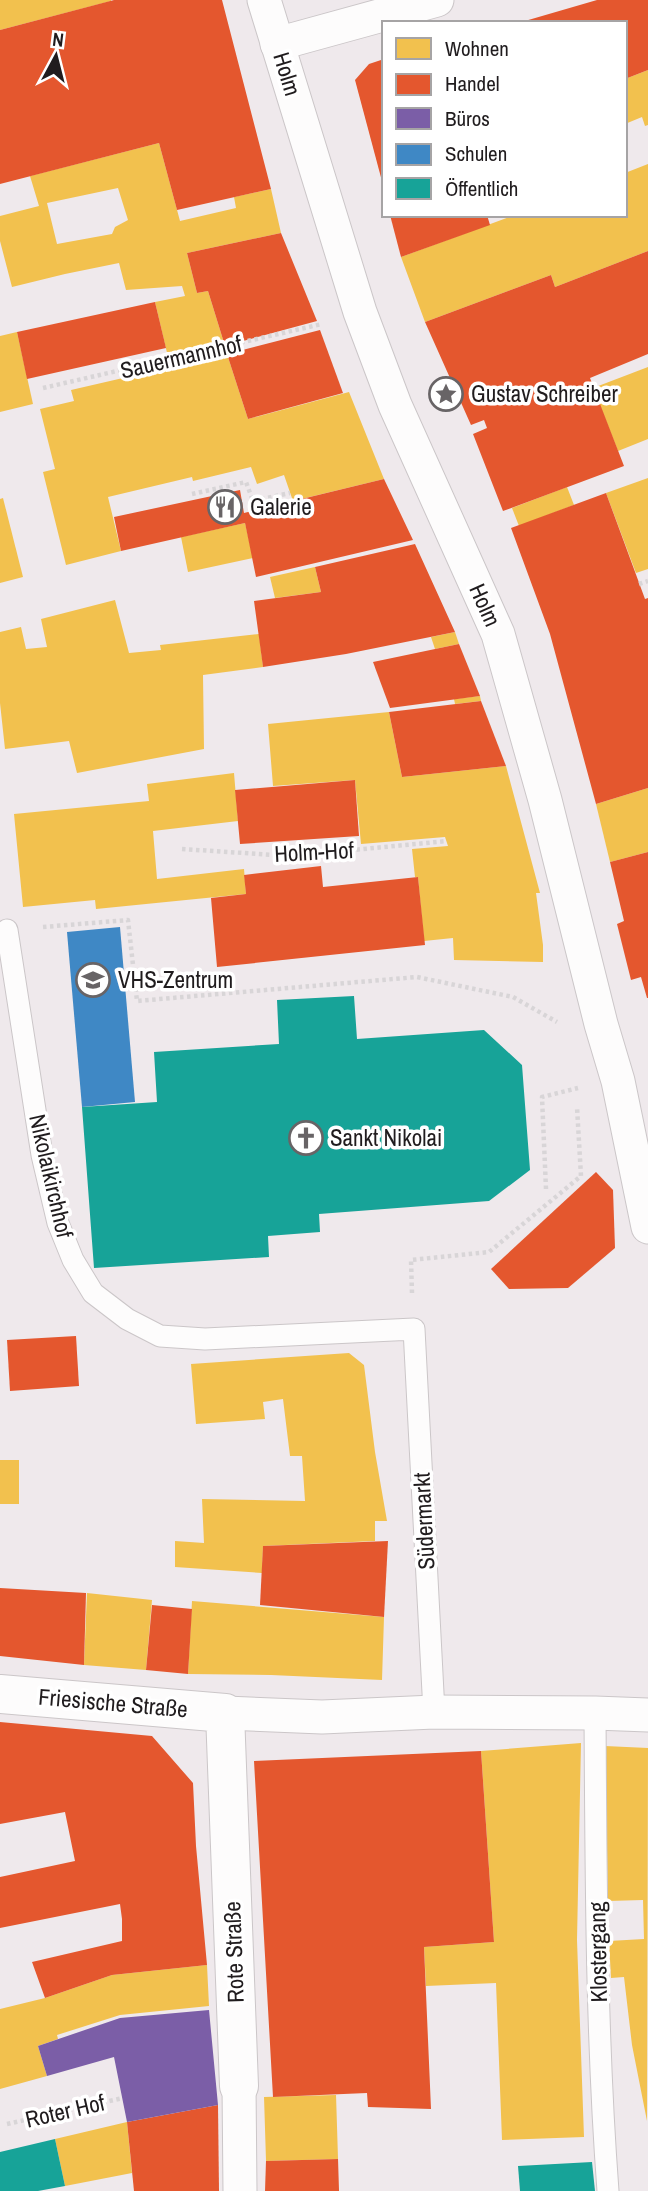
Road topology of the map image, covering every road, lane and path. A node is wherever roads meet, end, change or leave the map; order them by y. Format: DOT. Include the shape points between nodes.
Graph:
graph roads {
  1 [pos="264,0"];
  2 [pos="436,0"];
  3 [pos="277,44"];
  4 [pos="319,326"];
  5 [pos="43,388"];
  6 [pos="290,493"];
  7 [pos="192,494"];
  8 [pos="648,581"];
  9 [pos="639,584"];
  10 [pos="447,841"];
  11 [pos="182,849"];
  12 [pos="7,930"];
  13 [pos="562,1024"];
  14 [pos="547,1189"];
  15 [pos="648,1227"];
  16 [pos="411,1261"];
  17 [pos="414,1329"];
  18 [pos="0,1694"];
  19 [pos="434,1712"];
  20 [pos="225,1713"];
  21 [pos="595,1713"];
  22 [pos="648,1715"];
  23 [pos="239,2086"];
  24 [pos="122,2098"];
  25 [pos="7,2124"];
  26 [pos="240,2191"];
  27 [pos="608,2191"];
  1 -- 3 [label="street, Holm"];
  2 -- 3 [label="street"];
  3 -- 15 [label="street, Holm" via="360,312 395,405 498,634 618,1081"];
  4 -- 5 [label="path, Sauermannhof"];
  6 -- 7 [label="path" via="253,501 246,482"];
  8 -- 9 [label="path"];
  10 -- 11 [label="path, Holm-Hof" via="290,856"];
  12 -- 13 [label="path" via="128,920 137,1001 417,977 513,998"];
  12 -- 17 [label="lane, Nikolaikirchhof" via="42,1155 58,1223 93,1293 127,1319 160,1336 205,1339"];
  14 -- 16 [label="path" via="542,1097 577,1088 581,1176 489,1252"];
  17 -- 19 [label="lane, Südermarkt"];
  18 -- 20 [label="street, Friesische Straße"];
  19 -- 20 [label="street" via="323,1717"];
  19 -- 21 [label="street"];
  20 -- 23 [label="street, Rote Straße"];
  21 -- 22 [label="street"];
  21 -- 27 [label="lane, Klostergang" via="597,1942"];
  23 -- 26 [label="street, Rote Straße"];
  24 -- 25 [label="path, Roter Hof"];
}
